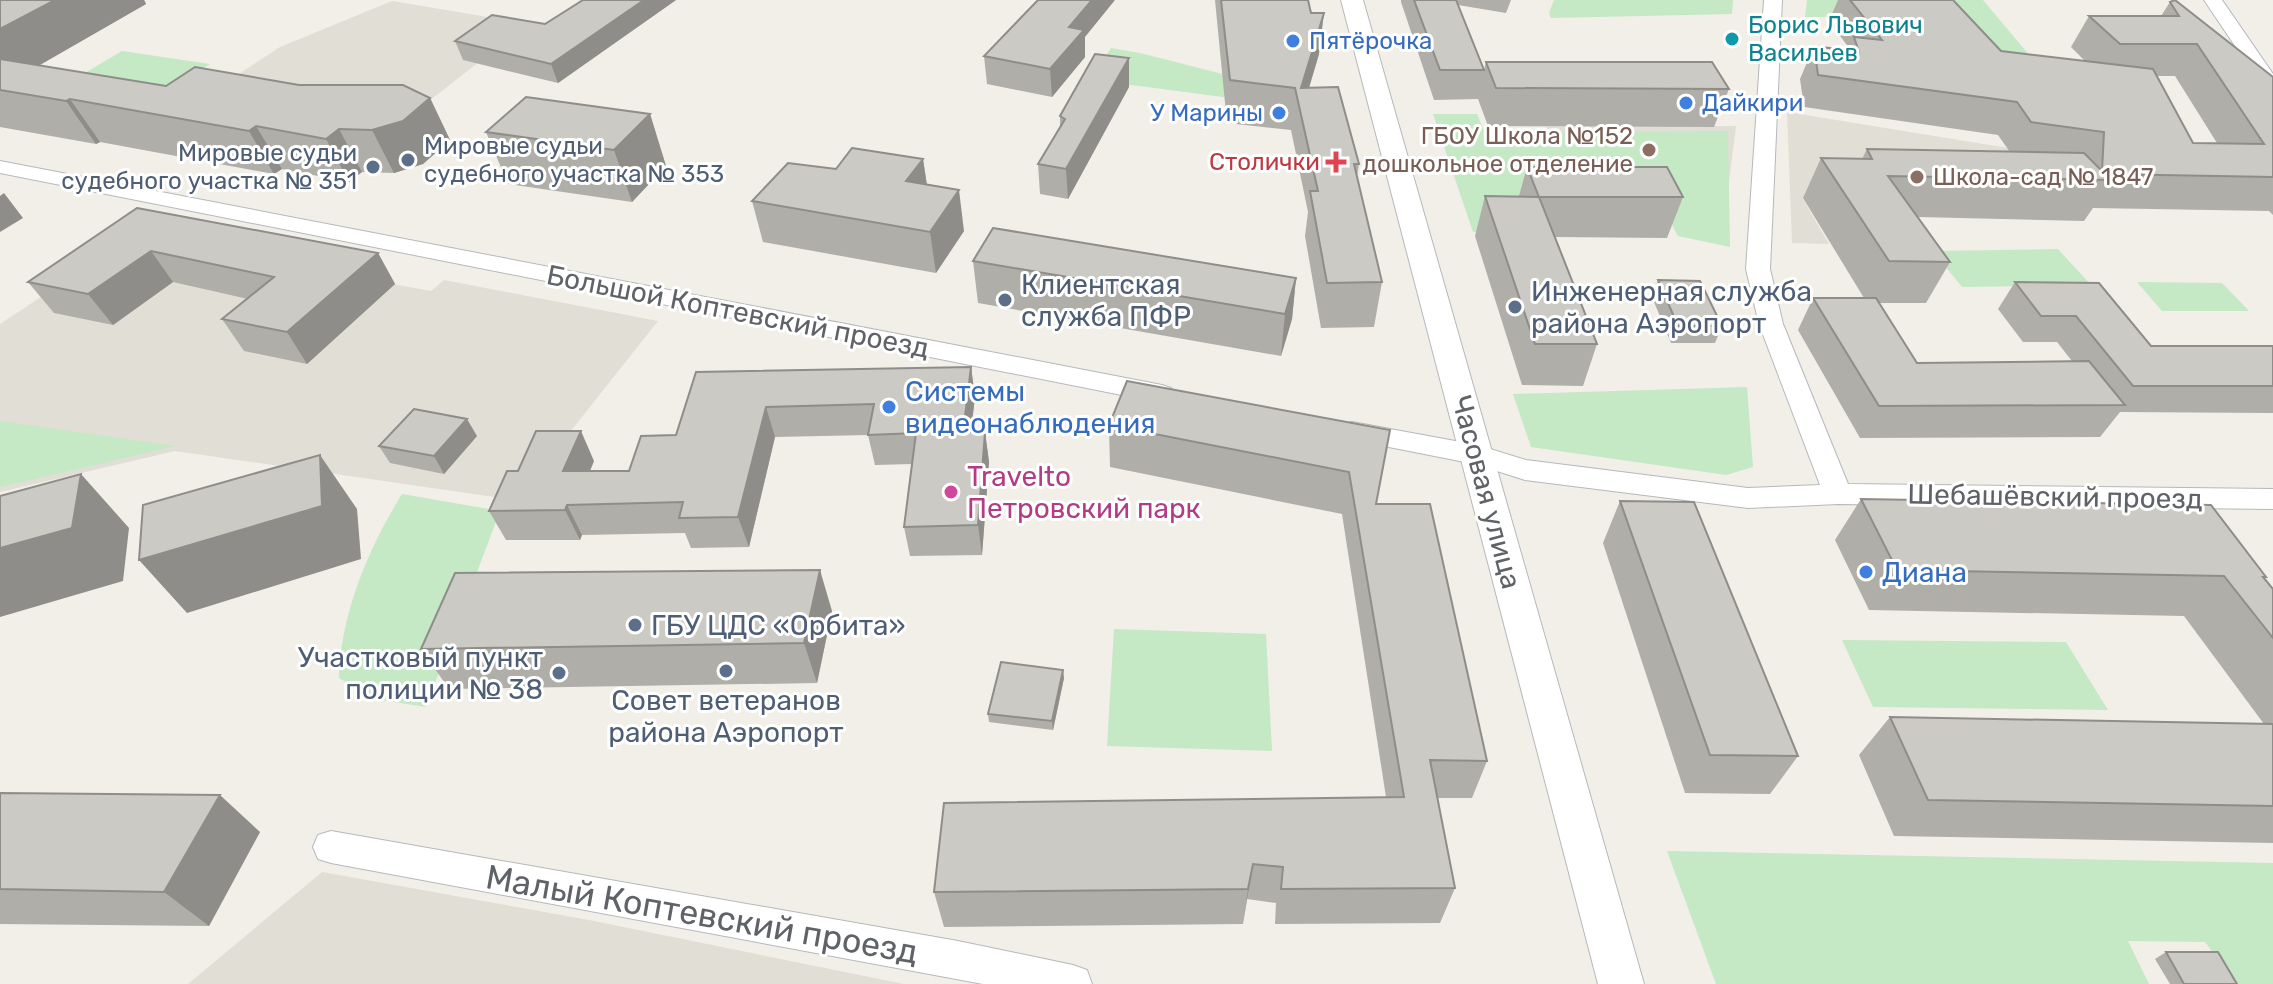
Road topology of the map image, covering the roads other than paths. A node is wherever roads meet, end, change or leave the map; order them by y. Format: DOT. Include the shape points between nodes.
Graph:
graph roads {
  1 [pos="1352,0"];
  2 [pos="1773,0"];
  3 [pos="2213,0"];
  4 [pos="2273,88"];
  5 [pos="0,167"];
  6 [pos="1181,398"];
  7 [pos="1332,427"];
  8 [pos="1477,455"];
  9 [pos="1838,494"];
  10 [pos="2273,499"];
  11 [pos="331,847"];
  12 [pos="1073,984"];
  13 [pos="1621,984"];
  1 -- 8 [label="street, Часовая улица"];
  2 -- 9 [label="street" via="1758,269 1771,324"];
  3 -- 4 [label="street"];
  5 -- 6 [label="street, Большой Коптевский проезд"];
  7 -- 8 [label="street"];
  8 -- 9 [label="street, Шебашёвский проезд" via="1525,470 1748,498"];
  8 -- 13 [label="street, Часовая улица"];
  9 -- 10 [label="street, Шебашёвский проезд"];
  11 -- 12 [label="street, Малый Коптевский проезд"];
}
